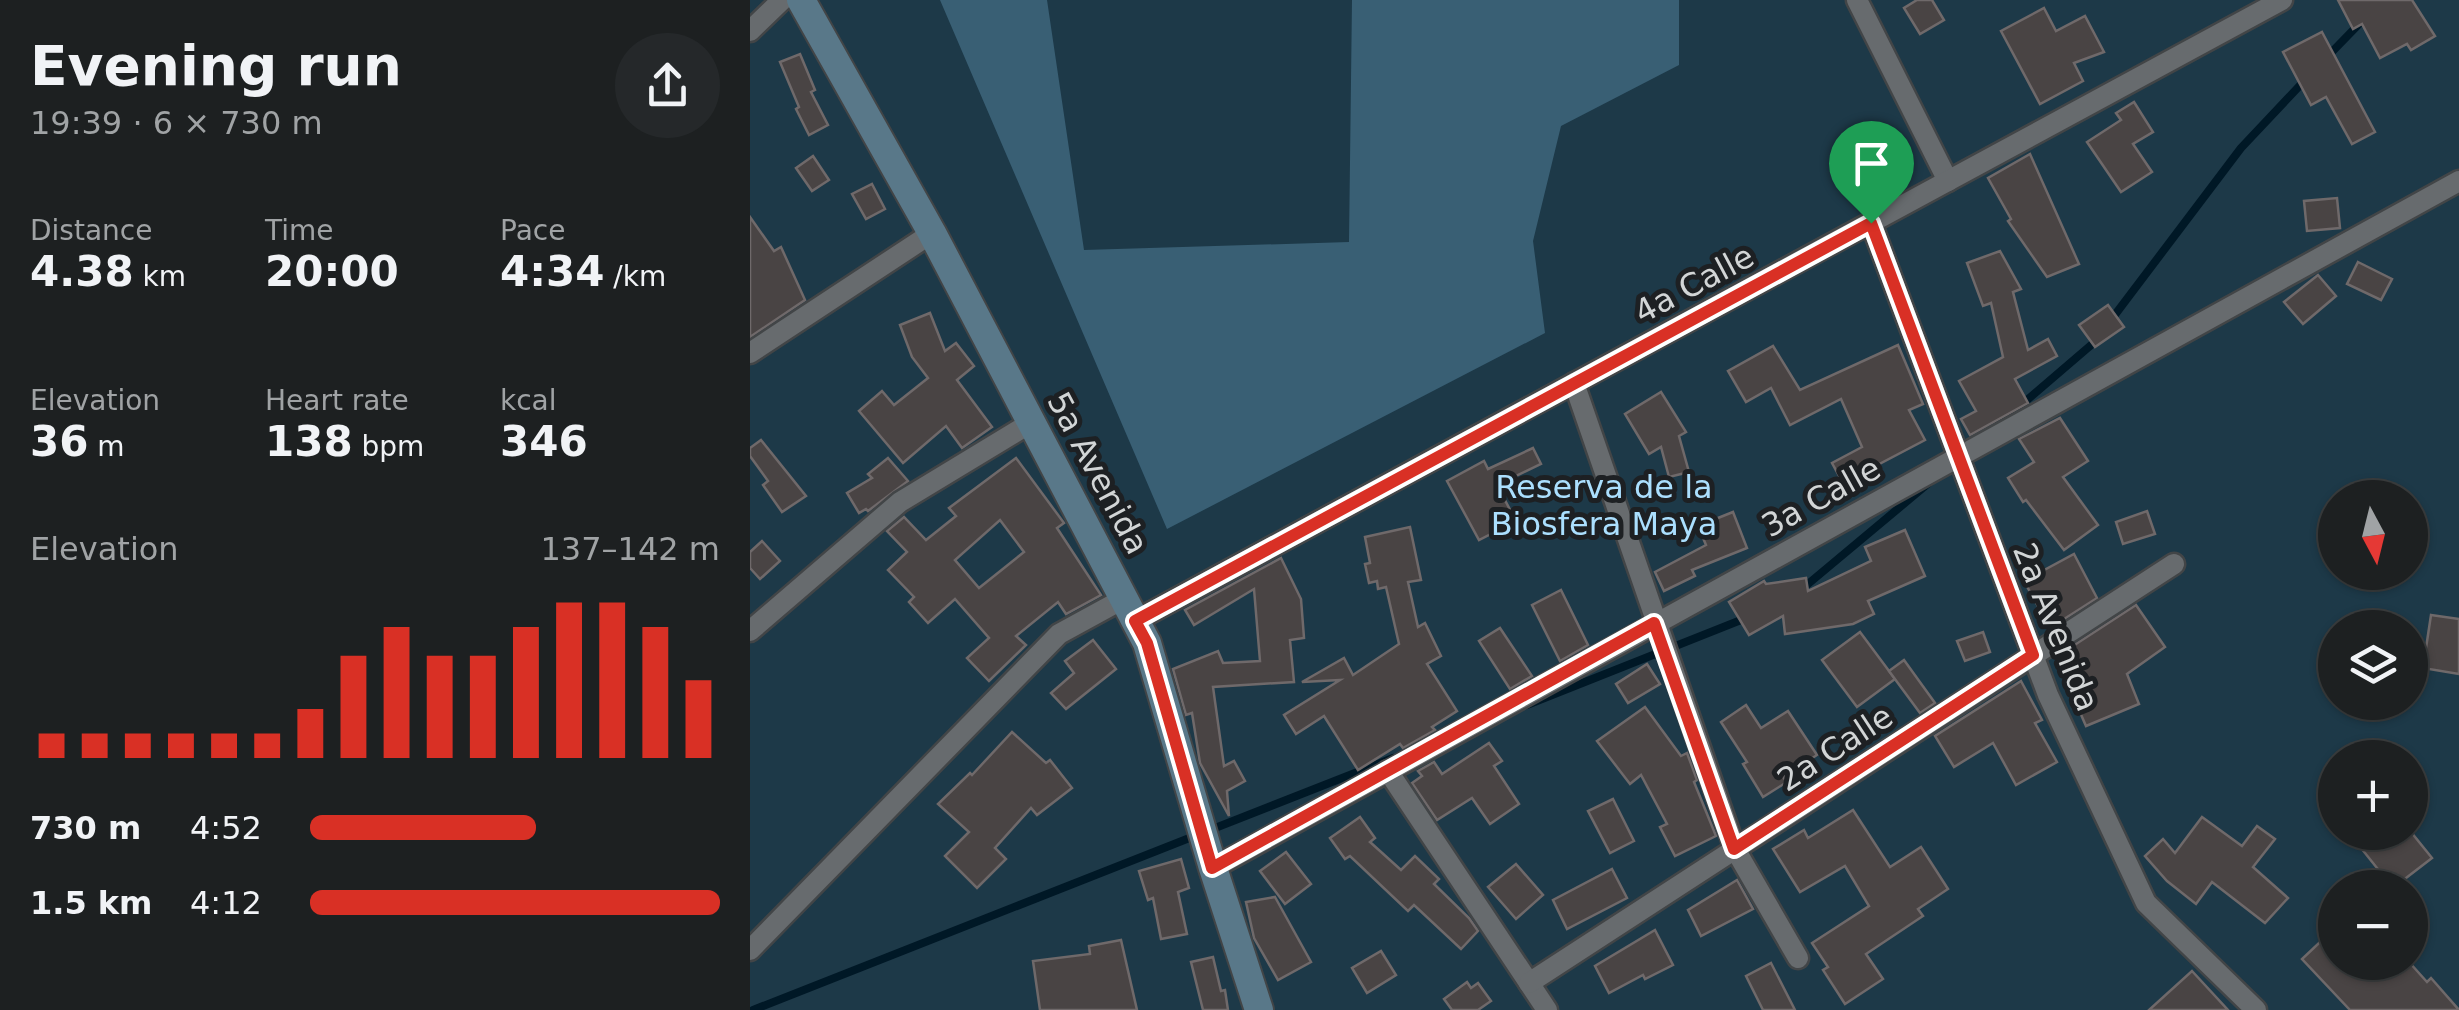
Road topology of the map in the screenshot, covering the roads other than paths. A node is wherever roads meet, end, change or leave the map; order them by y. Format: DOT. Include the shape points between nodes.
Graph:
graph roads {
  1 [pos="782,0"];
  2 [pos="801,0"];
  3 [pos="1857,0"];
  4 [pos="2282,0"];
  5 [pos="750,31"];
  6 [pos="1948,181"];
  7 [pos="2459,181"];
  8 [pos="1871,223"];
  9 [pos="932,233"];
  10 [pos="750,353"];
  11 [pos="1574,384"];
  12 [pos="1032,422"];
  13 [pos="1957,456"];
  14 [pos="2174,564"];
  15 [pos="1129,610"];
  16 [pos="1654,623"];
  17 [pos="750,630"];
  18 [pos="2033,655"];
  19 [pos="1388,771"];
  20 [pos="1734,849"];
  21 [pos="1212,868"];
  22 [pos="750,950"];
  23 [pos="1798,958"];
  24 [pos="1529,983"];
  25 [pos="1259,1010"];
  26 [pos="1547,1010"];
  27 [pos="2256,1010"];
  1 -- 5 [label="street"];
  2 -- 9 [label="street, 5a Avenida"];
  3 -- 6 [label="street"];
  4 -- 6 [label="street, 4a Calle"];
  6 -- 8 [label="street, 4a Calle"];
  7 -- 13 [label="street, 3a Calle"];
  8 -- 11 [label="street, 4a Calle"];
  8 -- 13 [label="street, 2a Avenida"];
  9 -- 10 [label="street"];
  9 -- 12 [label="street, 5a Avenida"];
  11 -- 15 [label="street, 4a Calle"];
  11 -- 16 [label="street"];
  12 -- 15 [label="street, 5a Avenida"];
  12 -- 17 [label="street" via="900,502"];
  13 -- 16 [label="street, 3a Calle"];
  13 -- 18 [label="street, 2a Avenida"];
  14 -- 18 [label="street, 2a Calle"];
  15 -- 21 [label="street, 5a Avenida" via="1147,643"];
  15 -- 22 [label="street, 4a Calle" via="1059,634"];
  16 -- 19 [label="street, 3a Calle"];
  16 -- 20 [label="street"];
  18 -- 20 [label="street, 2a Calle"];
  18 -- 27 [label="street, 2a Avenida" via="2146,903"];
  19 -- 21 [label="street, 3a Calle"];
  19 -- 24 [label="street"];
  20 -- 23 [label="street"];
  20 -- 24 [label="street, 2a Calle"];
  21 -- 25 [label="street, 5a Avenida"];
  24 -- 26 [label="street"];
}
